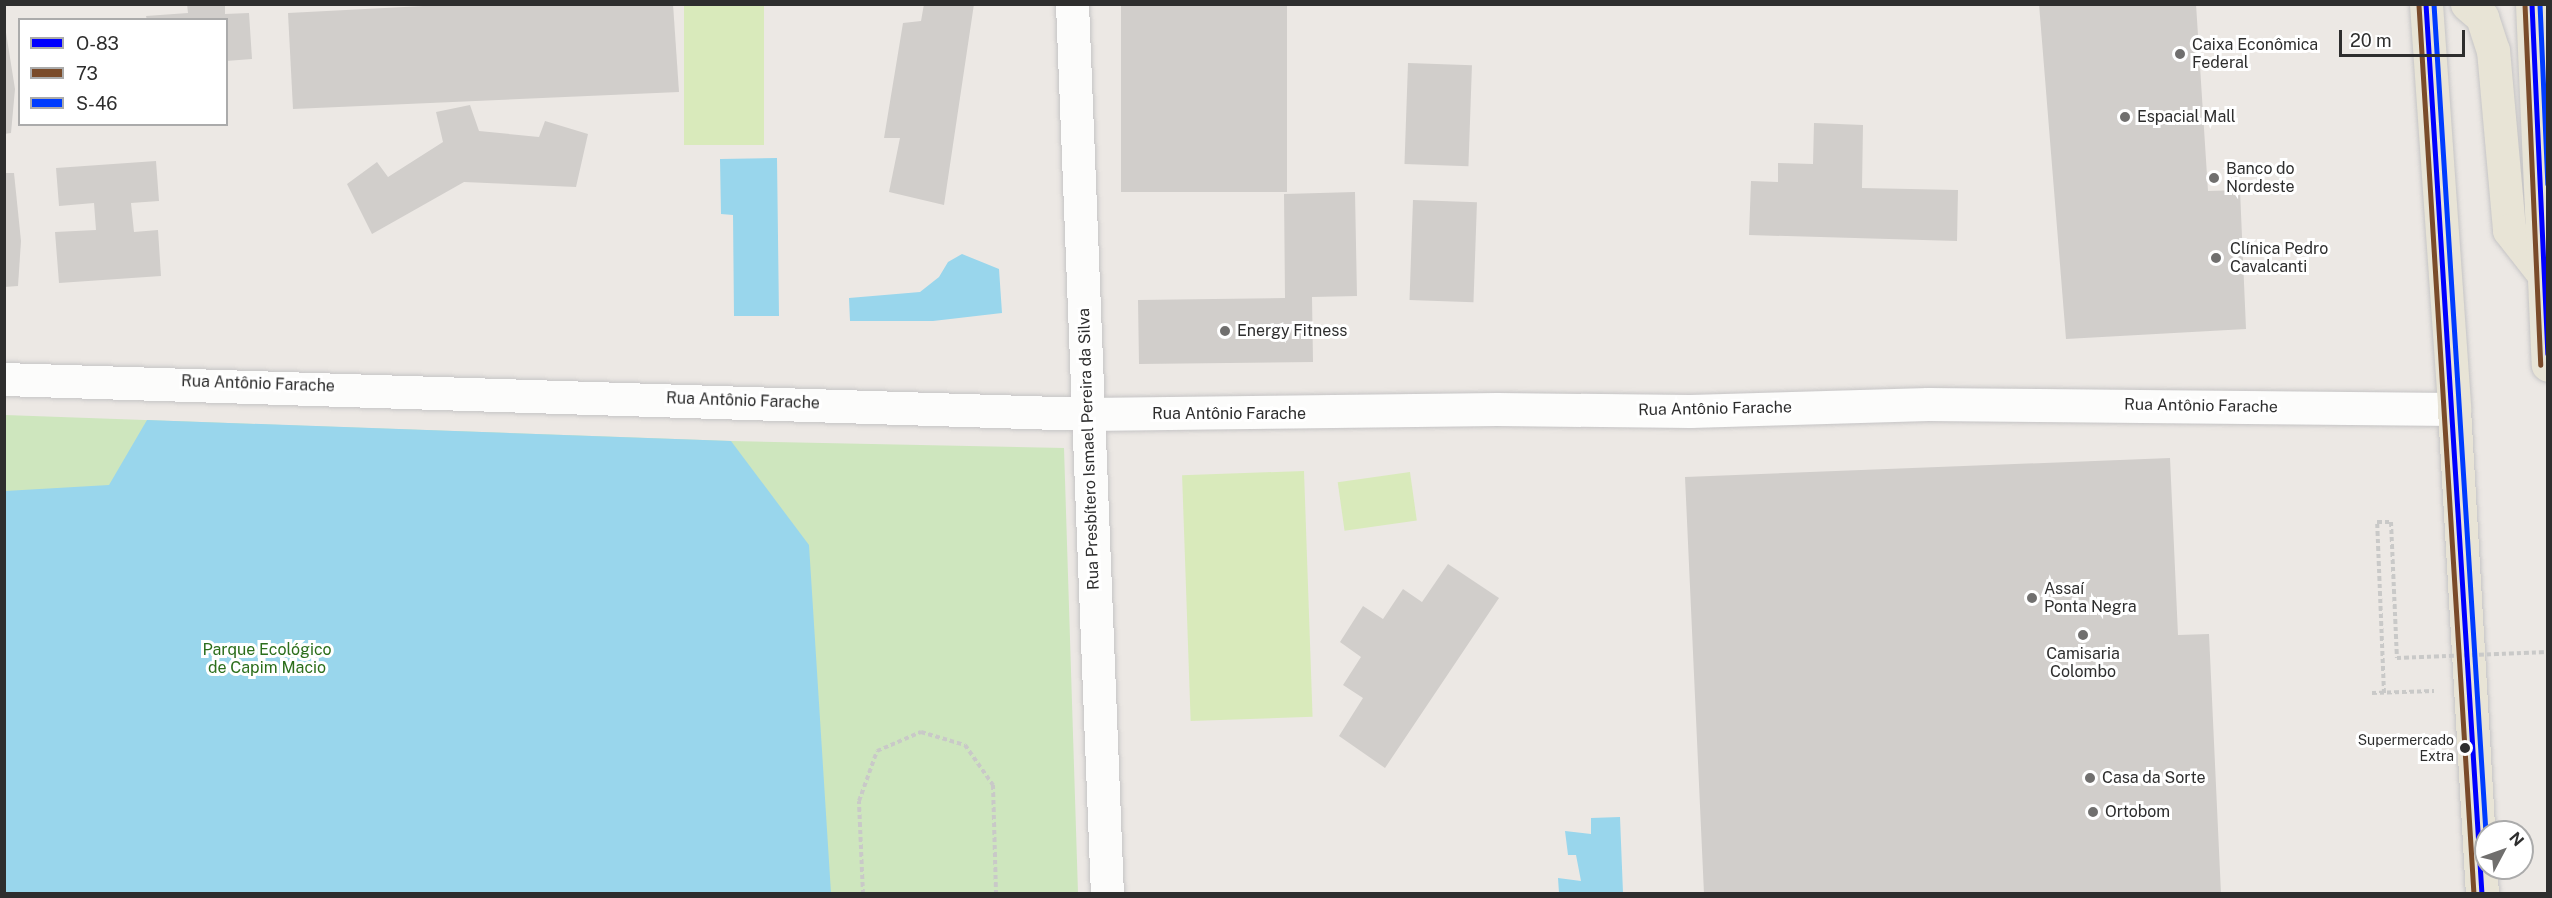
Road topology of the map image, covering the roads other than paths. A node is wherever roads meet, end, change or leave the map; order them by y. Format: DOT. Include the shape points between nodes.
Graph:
graph roads {
  1 [pos="1072,4"];
  2 [pos="2467,4"];
  3 [pos="2532,4"];
  4 [pos="2429,5"];
  5 [pos="2544,275"];
  6 [pos="2547,365"];
  7 [pos="4,379"];
  8 [pos="2454,409"];
  9 [pos="1087,414"];
  10 [pos="1107,894"];
  11 [pos="2482,894"];
  1 -- 9 [label="street, Rua Presbítero Ismael Pereira da Silva"];
  2 -- 5 [label="main road" via="2482,17 2493,50 2509,230"];
  3 -- 5 [label="main road"];
  4 -- 8 [label="main road"];
  5 -- 6 [label="main road"];
  7 -- 9 [label="street, Rua Antônio Farache"];
  8 -- 9 [label="street, Rua Antônio Farache" via="1928,404 1690,411"];
  8 -- 11 [label="main road"];
  9 -- 10 [label="street, Rua Presbítero Ismael Pereira da Silva"];
}
